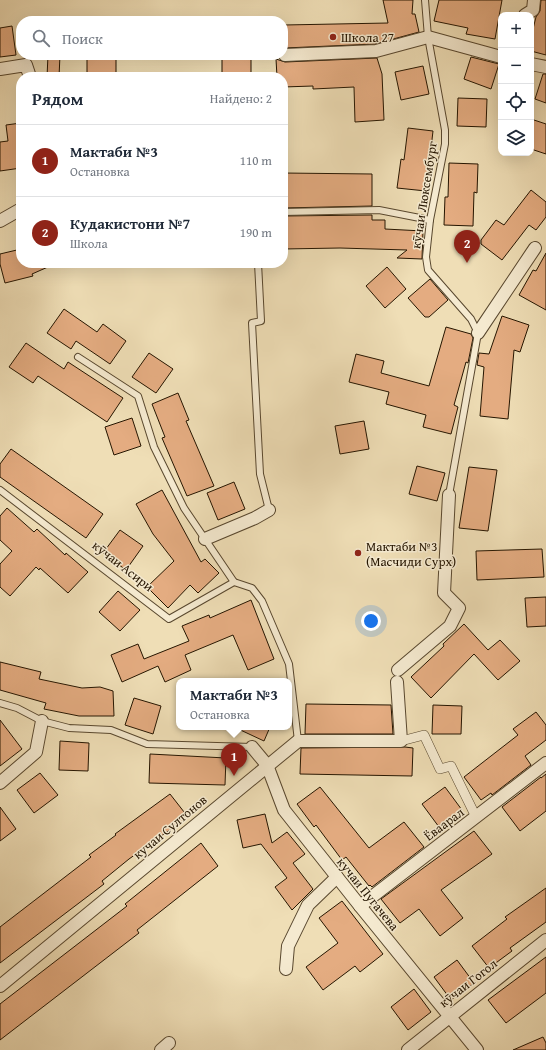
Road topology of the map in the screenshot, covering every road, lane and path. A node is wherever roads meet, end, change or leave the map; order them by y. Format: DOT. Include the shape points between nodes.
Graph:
graph roads {
  1 [pos="425,0"];
  2 [pos="534,0"];
  3 [pos="530,12"];
  4 [pos="428,37"];
  5 [pos="288,55"];
  6 [pos="498,56"];
  7 [pos="534,65"];
  8 [pos="546,67"];
  9 [pos="0,68"];
  10 [pos="28,72"];
  11 [pos="16,212"];
  12 [pos="288,212"];
  13 [pos="430,220"];
  14 [pos="0,221"];
  15 [pos="535,248"];
  16 [pos="258,268"];
  17 [pos="478,333"];
  18 [pos="78,356"];
  19 [pos="0,490"];
  20 [pos="450,495"];
  21 [pos="269,510"];
  22 [pos="205,539"];
  23 [pos="234,582"];
  24 [pos="291,678"];
  25 [pos="292,690"];
  26 [pos="0,702"];
  27 [pos="42,721"];
  28 [pos="298,741"];
  29 [pos="401,741"];
  30 [pos="252,747"];
  31 [pos="546,764"];
  32 [pos="267,765"];
  33 [pos="0,783"];
  34 [pos="476,817"];
  35 [pos="337,877"];
  36 [pos="360,906"];
  37 [pos="546,940"];
  38 [pos="286,969"];
  39 [pos="0,986"];
  40 [pos="450,1015"];
  41 [pos="408,1050"];
  42 [pos="478,1050"];
  1 -- 4 [label="lane, кӯчаи Люксембург"];
  2 -- 3 [label="street" via="533,10"];
  4 -- 5 [label="street" via="376,51"];
  4 -- 6 [label="street"];
  4 -- 13 [label="lane, кӯчаи Люксембург" via="445,130 445,144"];
  7 -- 8 [label="street"];
  9 -- 10 [label="street" via="26,65"];
  11 -- 14 [label="street"];
  12 -- 13 [label="lane" via="379,210"];
  13 -- 17 [label="lane, кӯчаи Люксембург" via="426,257 428,270 471,319"];
  15 -- 17 [label="street"];
  16 -- 21 [label="lane" via="261,321 252,323 260,474"];
  17 -- 20 [label="lane"];
  18 -- 22 [label="lane" via="138,396 154,447 184,508"];
  19 -- 23 [label="lane, кӯчаи Асири" via="169,619"];
  20 -- 29 [label="street" via="444,592 459,608 450,626 398,676"];
  21 -- 22 [label="street"];
  22 -- 23 [label="lane"];
  23 -- 24 [label="lane" via="252,588 262,601 289,664"];
  25 -- 28 [label="lane"];
  26 -- 27 [label="lane"];
  27 -- 30 [label="lane" via="69,728 110,730 147,744"];
  27 -- 33 [label="street" via="36,752"];
  28 -- 29 [label="street"];
  28 -- 32 [label="street, кучаи Султонов"];
  29 -- 34 [label="street" via="424,735 440,769 451,766"];
  30 -- 32 [label="street, кучаи Пугачева"];
  31 -- 34 [label="street, Ёваарал"];
  32 -- 35 [label="street, кучаи Пугачева" via="284,810"];
  32 -- 39 [label="street, кучаи Султонов"];
  34 -- 36 [label="street, Ёваарал"];
  35 -- 36 [label="street, кучаи Пугачева"];
  35 -- 38 [label="street" via="308,905 288,946"];
  36 -- 40 [label="street, кучаи Пугачева"];
  37 -- 40 [label="street, кӯчаи Гогол"];
  40 -- 41 [label="street, кӯчаи Гогол"];
  40 -- 42 [label="street, кучаи Пугачева"];
}
